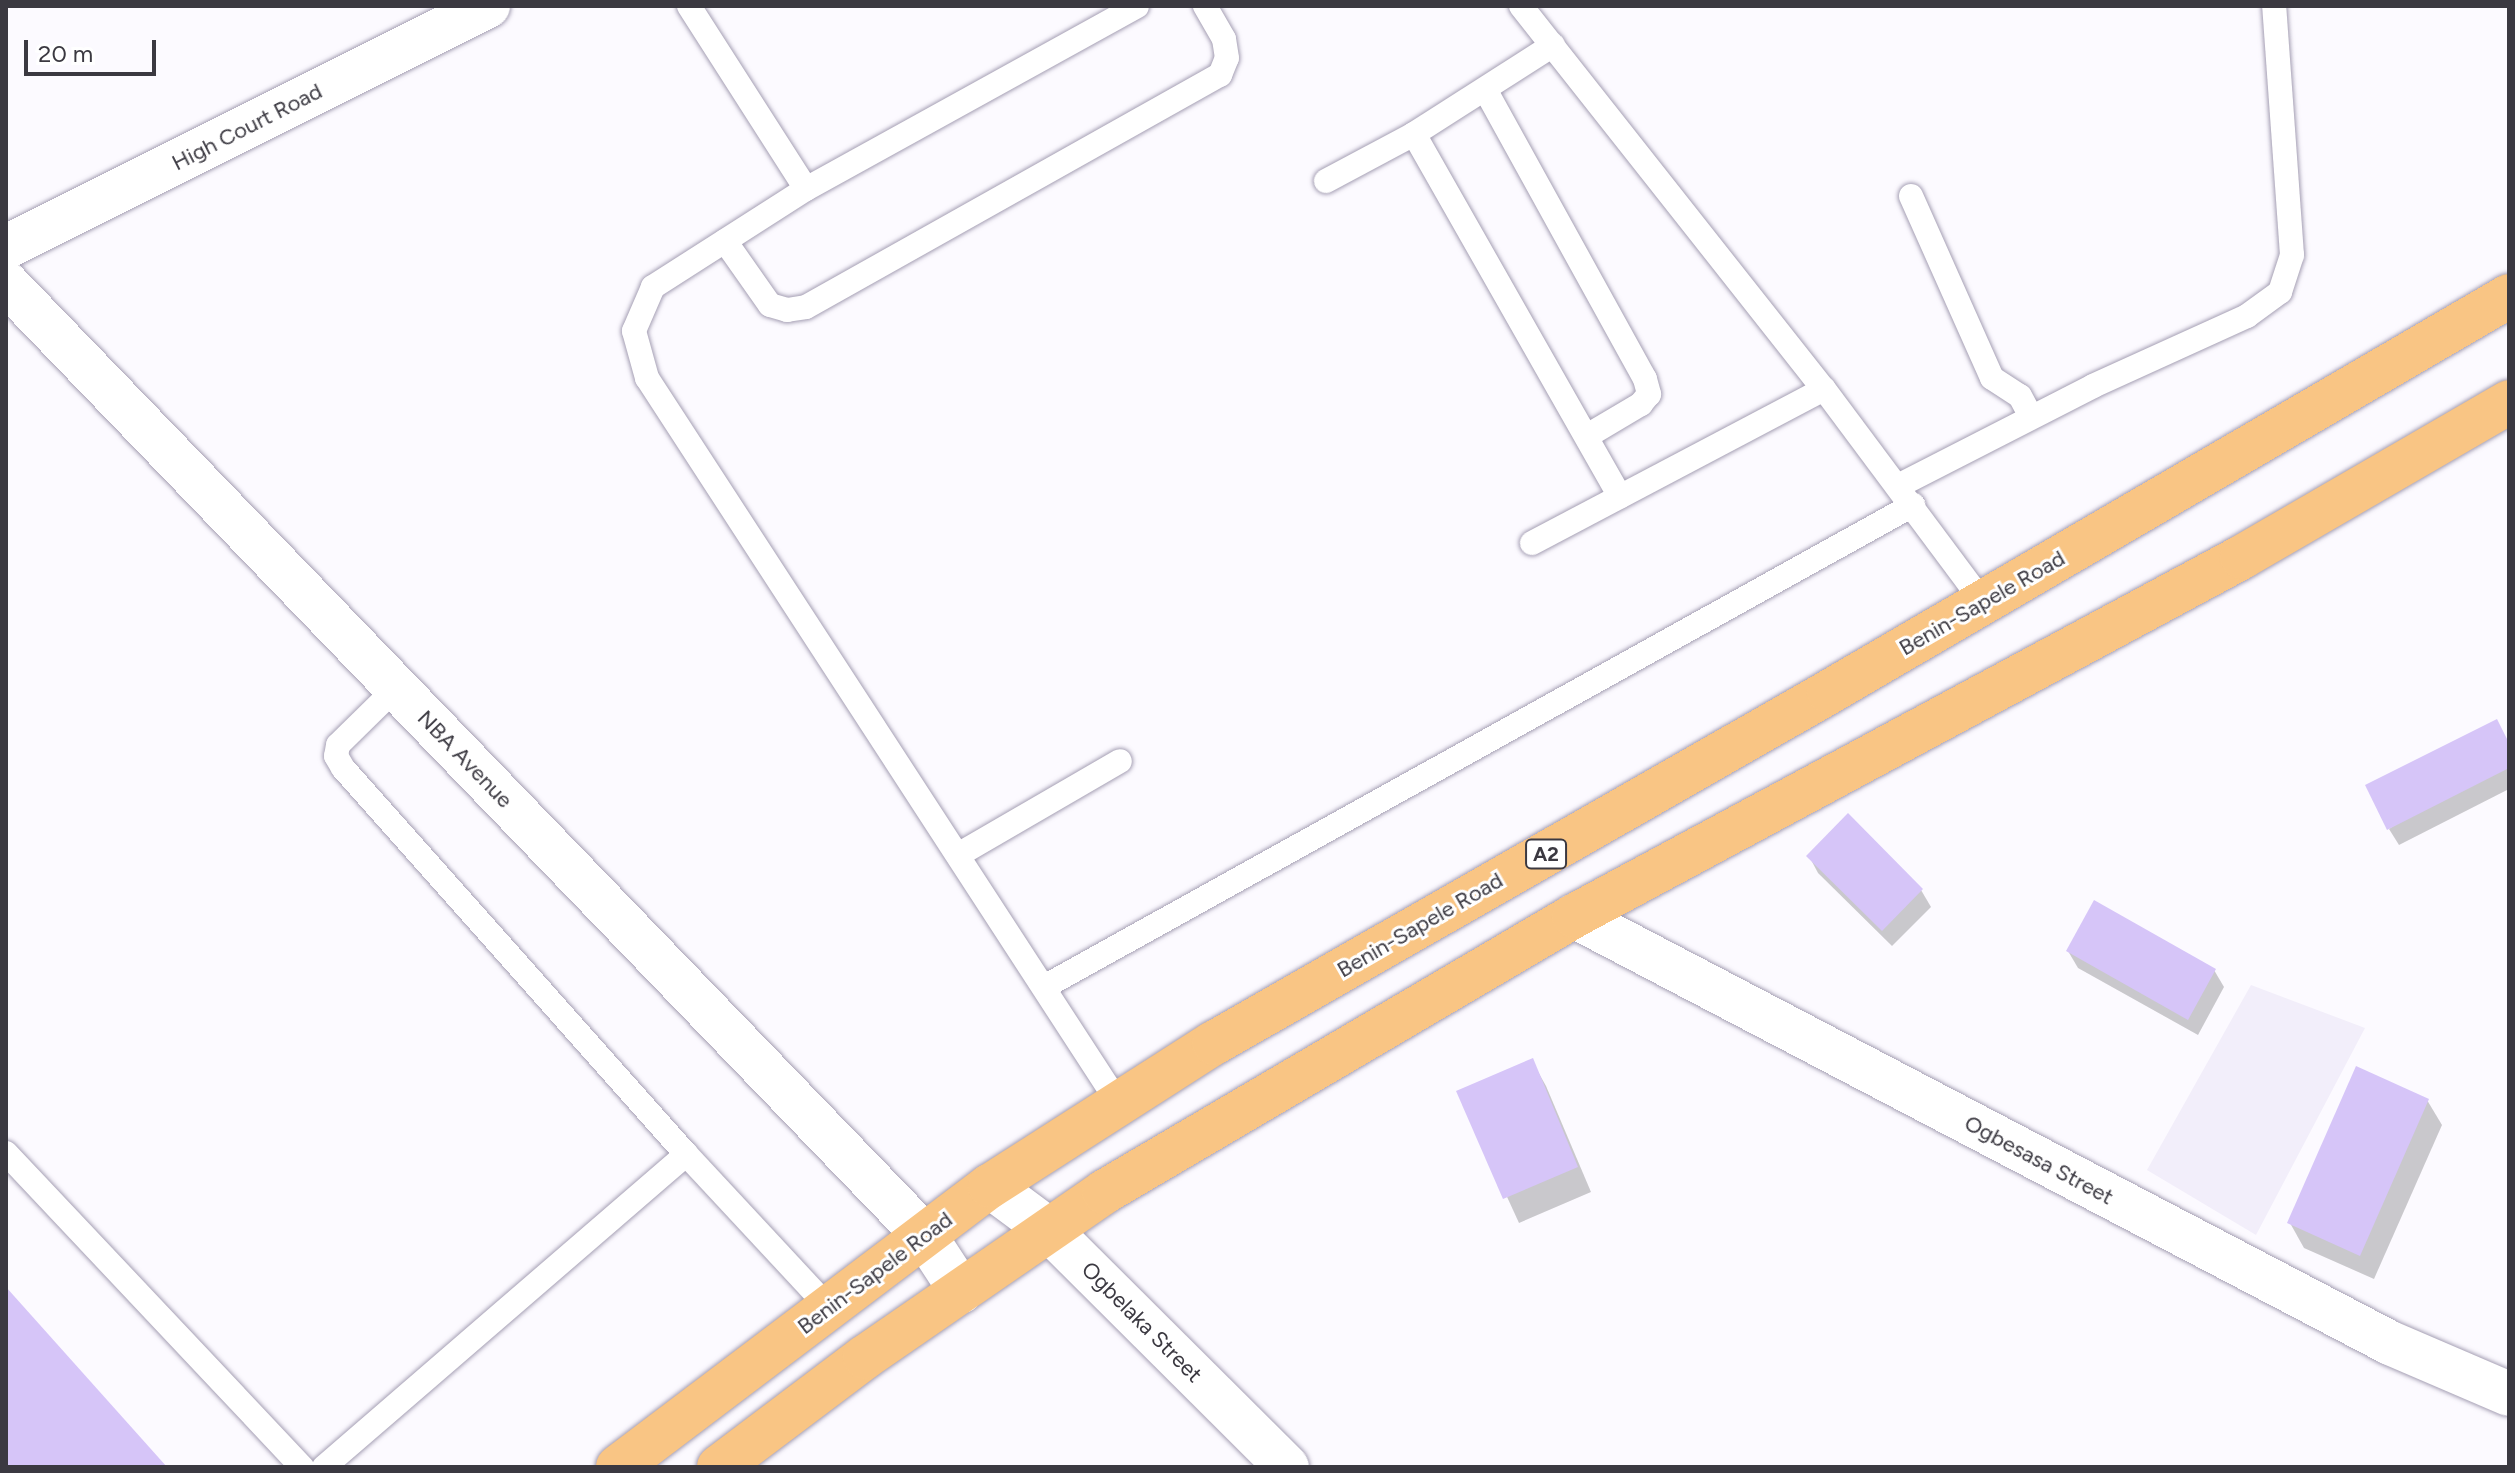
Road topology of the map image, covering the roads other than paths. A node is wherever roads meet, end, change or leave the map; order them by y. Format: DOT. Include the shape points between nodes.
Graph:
graph roads {
  1 [pos="488,6"];
  2 [pos="689,6"];
  3 [pos="1137,6"];
  4 [pos="1205,6"];
  5 [pos="1521,6"];
  6 [pos="2274,6"];
  7 [pos="1553,45"];
  8 [pos="1486,91"];
  9 [pos="1414,134"];
  10 [pos="1326,181"];
  11 [pos="806,189"];
  12 [pos="1911,196"];
  13 [pos="725,241"];
  14 [pos="6,247"];
  15 [pos="6,283"];
  16 [pos="2509,296"];
  17 [pos="1824,389"];
  18 [pos="2509,402"];
  19 [pos="2031,417"];
  20 [pos="1587,436"];
  21 [pos="1906,495"];
  22 [pos="1620,497"];
  23 [pos="1532,543"];
  24 [pos="1983,602"];
  25 [pos="396,688"];
  26 [pos="1120,761"];
  27 [pos="958,855"];
  28 [pos="1574,916"];
  29 [pos="1044,987"];
  30 [pos="1119,1104"];
  31 [pos="6,1153"];
  32 [pos="686,1154"];
  33 [pos="990,1186"];
  34 [pos="1049,1230"];
  35 [pos="925,1236"];
  36 [pos="961,1291"];
  37 [pos="829,1308"];
  38 [pos="2509,1394"];
  39 [pos="302,1467"];
  40 [pos="324,1467"];
  41 [pos="618,1467"];
  42 [pos="719,1467"];
  43 [pos="1287,1467"];
  1 -- 14 [label="street, High Court Road"];
  2 -- 11 [label="lane"];
  3 -- 11 [label="lane"];
  4 -- 13 [label="lane" via="1224,39 1227,58 1220,75 806,307 787,310 770,305"];
  5 -- 7 [label="lane"];
  6 -- 19 [label="lane" via="2292,255 2280,292 2247,316"];
  7 -- 8 [label="lane"];
  7 -- 17 [label="lane"];
  8 -- 9 [label="lane"];
  8 -- 20 [label="lane" via="1645,379 1649,394 1641,404"];
  9 -- 10 [label="lane"];
  9 -- 20 [label="lane"];
  11 -- 13 [label="lane"];
  12 -- 19 [label="lane" via="1992,378 2020,396"];
  13 -- 27 [label="lane" via="653,287 634,331 647,378"];
  15 -- 25 [label="street, NBA Avenue"];
  16 -- 24 [label="highway, Benin-Sapele Road / A2"];
  17 -- 21 [label="lane"];
  17 -- 22 [label="lane"];
  18 -- 28 [label="highway" via="2242,557"];
  19 -- 21 [label="lane"];
  20 -- 22 [label="lane"];
  21 -- 24 [label="lane"];
  21 -- 29 [label="lane"];
  22 -- 23 [label="lane"];
  24 -- 30 [label="highway, Benin-Sapele Road / A2" via="1214,1043"];
  25 -- 32 [label="lane" via="338,745 336,756 343,768"];
  25 -- 35 [label="street, NBA Avenue"];
  26 -- 27 [label="lane"];
  27 -- 29 [label="lane"];
  28 -- 34 [label="highway" via="1104,1192"];
  28 -- 38 [label="street, Ogbesasa Street" via="2390,1343"];
  29 -- 30 [label="lane"];
  30 -- 33 [label="highway, Benin-Sapele Road / A2"];
  31 -- 39 [label="lane"];
  32 -- 37 [label="lane"];
  32 -- 40 [label="lane"];
  33 -- 34 [label="street, Ogbelaka Street"];
  33 -- 35 [label="highway, Benin-Sapele Road / A2"];
  34 -- 36 [label="highway"];
  34 -- 43 [label="street, Ogbelaka Street"];
  35 -- 36 [label="street, NBA Avenue"];
  35 -- 37 [label="highway, Benin-Sapele Road / A2"];
  36 -- 42 [label="highway"];
  37 -- 41 [label="highway, Benin-Sapele Road / A2"];
}
